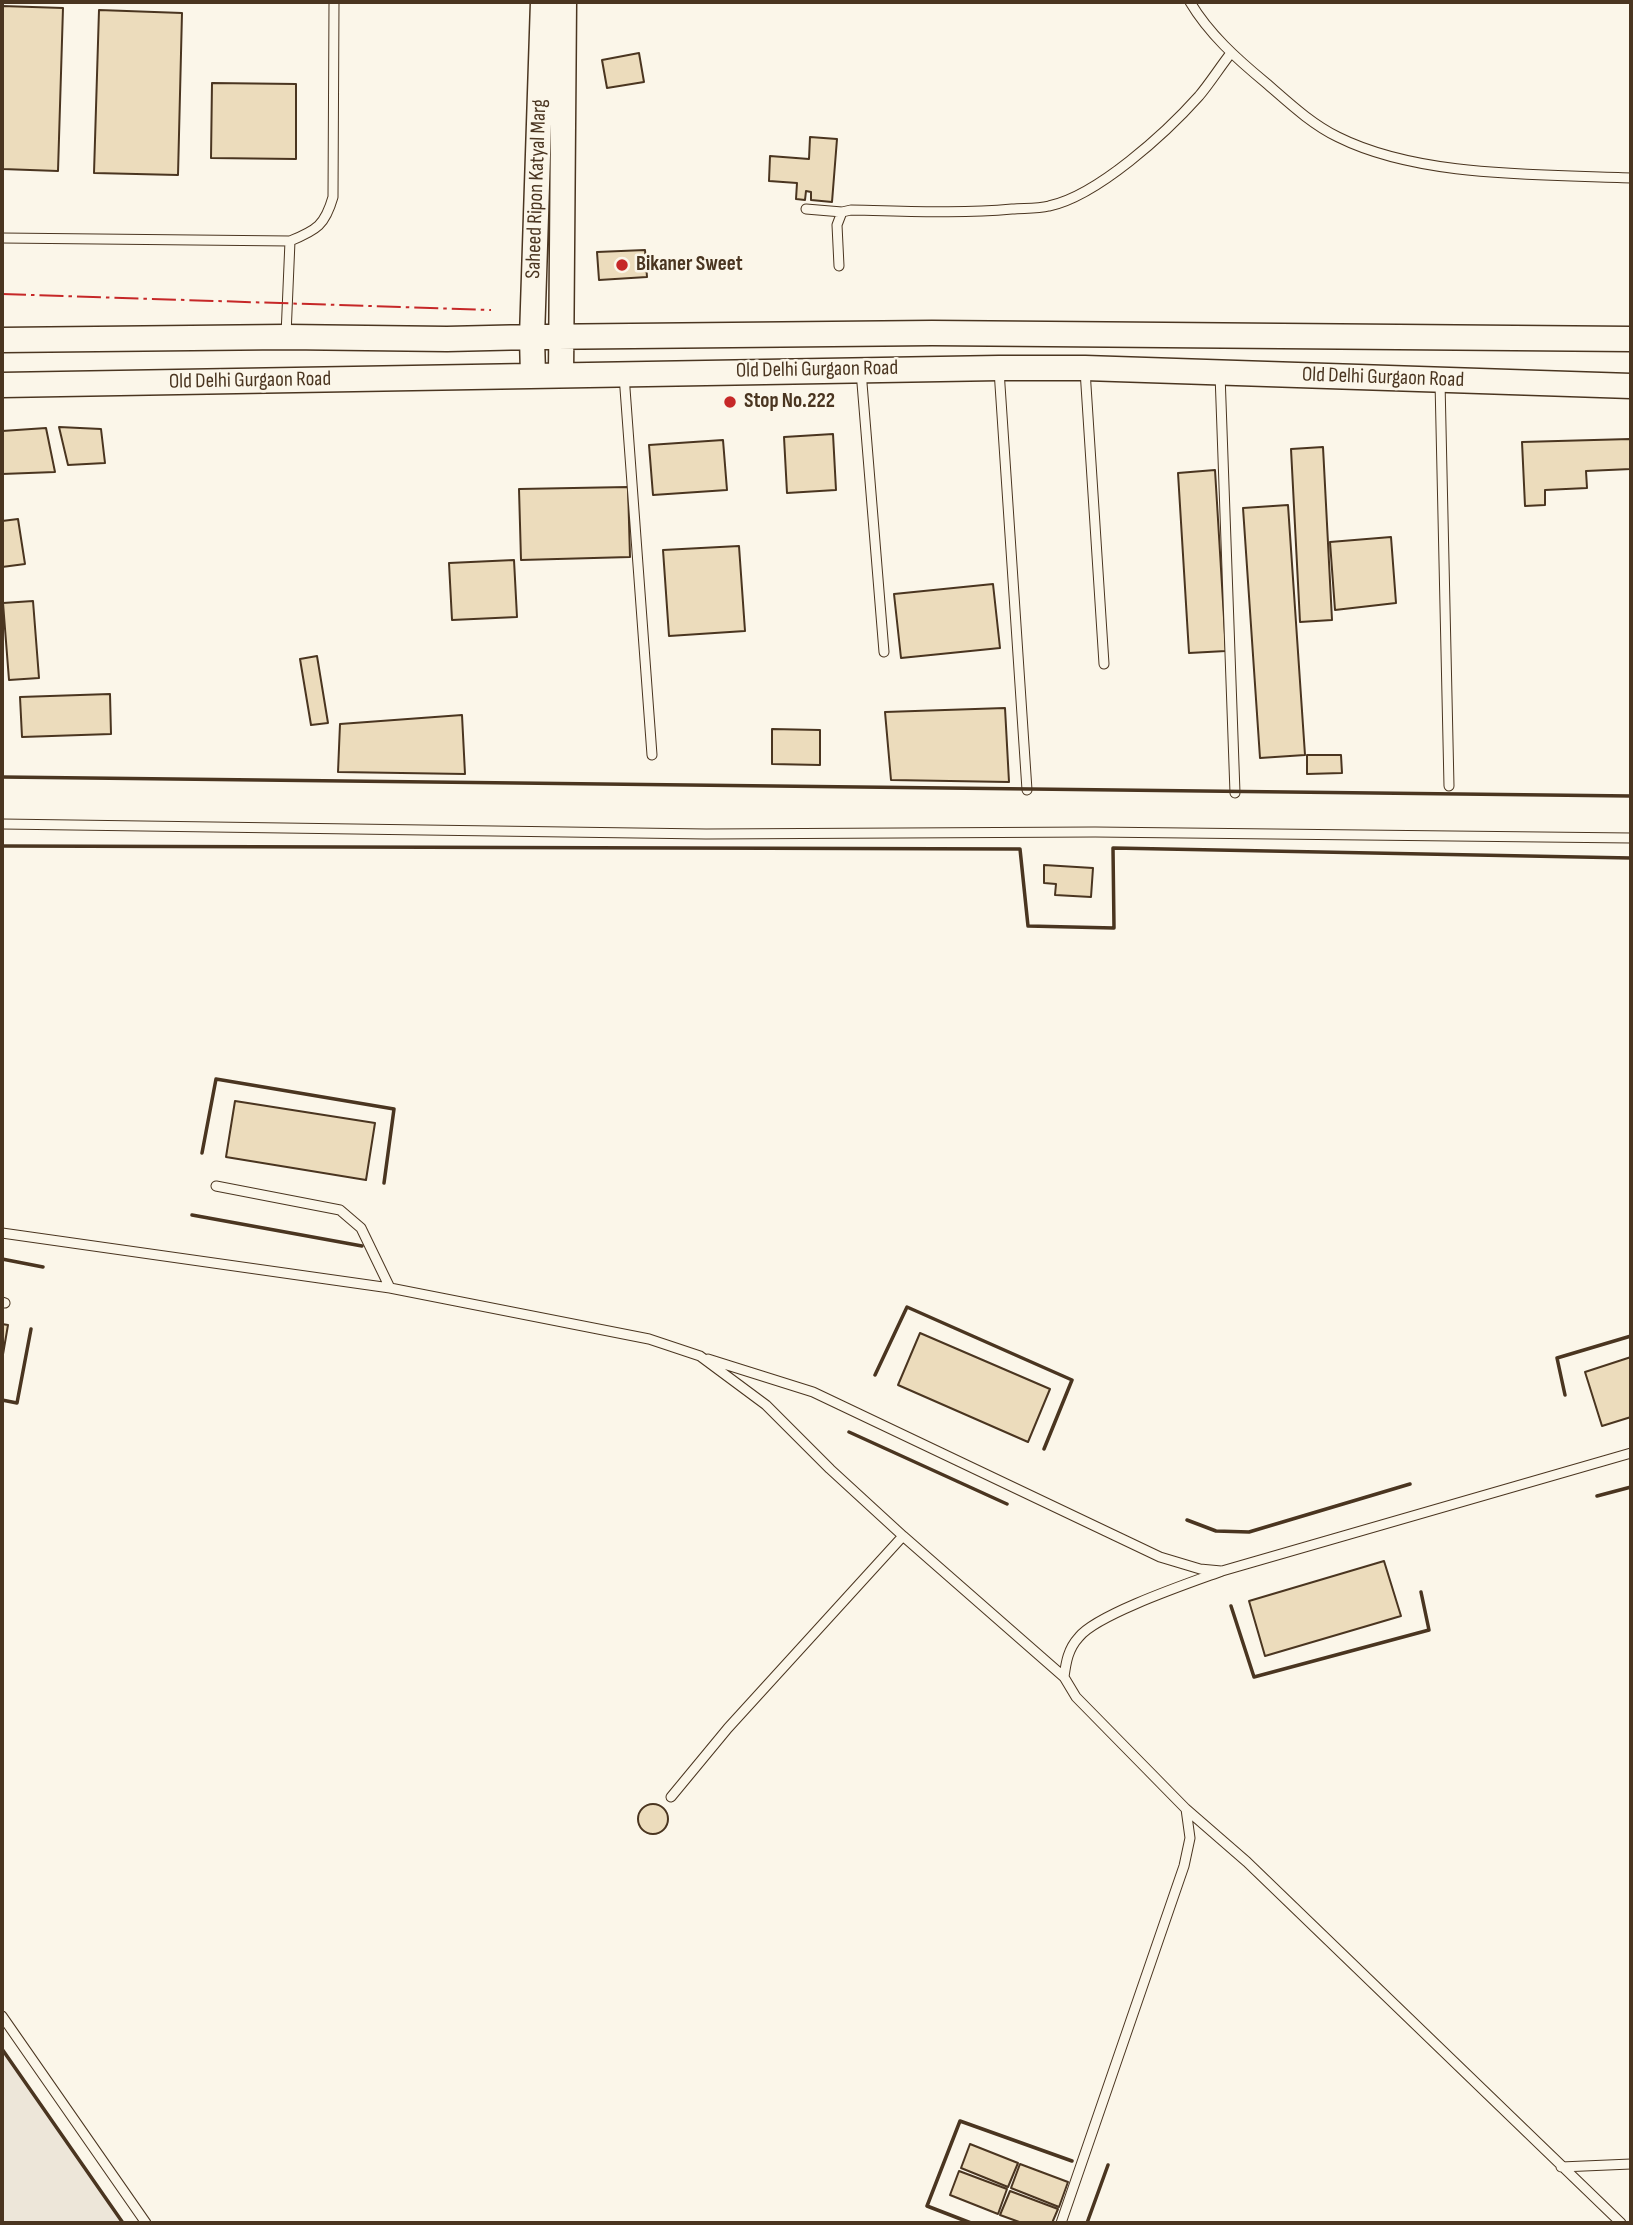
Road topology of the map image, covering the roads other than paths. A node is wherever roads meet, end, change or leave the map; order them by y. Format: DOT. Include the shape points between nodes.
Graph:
graph roads {
  1 [pos="334,2"];
  2 [pos="543,2"];
  3 [pos="564,2"];
  4 [pos="1190,2"];
  5 [pos="1231,53"];
  6 [pos="1631,178"];
  7 [pos="806,209"];
  8 [pos="842,212"];
  9 [pos="2,238"];
  10 [pos="290,241"];
  11 [pos="839,266"];
  12 [pos="286,337"];
  13 [pos="532,337"];
  14 [pos="562,337"];
  15 [pos="2,340"];
  16 [pos="1631,340"];
  17 [pos="999,368"];
  18 [pos="1085,368"];
  19 [pos="861,369"];
  20 [pos="624,373"];
  21 [pos="1220,373"];
  22 [pos="561,374"];
  23 [pos="533,376"];
  24 [pos="1440,380"];
  25 [pos="2,385"];
  26 [pos="1631,386"];
  27 [pos="884,652"];
  28 [pos="1104,664"];
  29 [pos="653,755"];
  30 [pos="1449,786"];
  31 [pos="1027,790"];
  32 [pos="1235,793"];
  33 [pos="2,824"];
  34 [pos="1631,838"];
  35 [pos="216,1186"];
  36 [pos="2,1233"];
  37 [pos="390,1288"];
  38 [pos="700,1356"];
  39 [pos="1631,1453"];
  40 [pos="903,1536"];
  41 [pos="1223,1571"];
  42 [pos="1063,1677"];
  43 [pos="671,1797"];
  44 [pos="1186,1809"];
  45 [pos="2,2016"];
  46 [pos="1631,2164"];
  47 [pos="1561,2167"];
  48 [pos="146,2223"];
  49 [pos="1061,2223"];
  50 [pos="1621,2223"];
  1 -- 10 [label="lane" via="333,197 327,218 312,233"];
  2 -- 13 [label="main road, Saheed Ripon Katyal Marg"];
  3 -- 14 [label="main road, Saheed Ripon Katyal Marg"];
  4 -- 5 [label="lane"];
  5 -- 6 [label="lane" via="1308,118 1337,137 1380,154 1424,164 1522,174"];
  5 -- 8 [label="lane" via="1181,115 1127,162 1071,199 1049,206 993,211"];
  7 -- 8 [label="lane"];
  8 -- 11 [label="lane" via="837,225"];
  9 -- 10 [label="lane"];
  10 -- 12 [label="lane"];
  12 -- 13 [label="main road, Old Delhi Gurgaon Road"];
  12 -- 15 [label="main road, Old Delhi Gurgaon Road"];
  13 -- 14 [label="main road, Old Delhi Gurgaon Road"];
  13 -- 23 [label="main road, Saheed Ripon Katyal Marg"];
  14 -- 16 [label="main road, Old Delhi Gurgaon Road" via="932,333"];
  14 -- 22 [label="main road, Saheed Ripon Katyal Marg"];
  17 -- 18 [label="main road, Old Delhi Gurgaon Road"];
  17 -- 19 [label="main road, Old Delhi Gurgaon Road"];
  17 -- 31 [label="lane"];
  18 -- 21 [label="main road, Old Delhi Gurgaon Road"];
  18 -- 28 [label="lane"];
  19 -- 20 [label="main road, Old Delhi Gurgaon Road"];
  19 -- 27 [label="lane"];
  20 -- 22 [label="main road, Old Delhi Gurgaon Road"];
  20 -- 29 [label="lane"];
  21 -- 24 [label="main road, Old Delhi Gurgaon Road"];
  21 -- 32 [label="lane"];
  22 -- 23 [label="main road, Old Delhi Gurgaon Road"];
  23 -- 25 [label="main road, Old Delhi Gurgaon Road"];
  24 -- 26 [label="main road, Old Delhi Gurgaon Road"];
  24 -- 30 [label="lane"];
  33 -- 34 [label="lane" via="706,834 1109,832"];
  35 -- 37 [label="lane" via="340,1210 360,1228"];
  36 -- 37 [label="lane"];
  37 -- 38 [label="lane" via="649,1339"];
  38 -- 40 [label="lane" via="766,1405"];
  38 -- 41 [label="lane" via="813,1392 1160,1557"];
  39 -- 41 [label="lane"];
  40 -- 42 [label="lane"];
  40 -- 43 [label="lane"];
  41 -- 42 [label="lane" via="1102,1620 1080,1635 1067,1654"];
  42 -- 44 [label="lane"];
  44 -- 47 [label="lane" via="1247,1862"];
  44 -- 49 [label="lane" via="1190,1838 1184,1866"];
  45 -- 48 [label="lane"];
  46 -- 47 [label="lane"];
  47 -- 50 [label="lane"];
}
